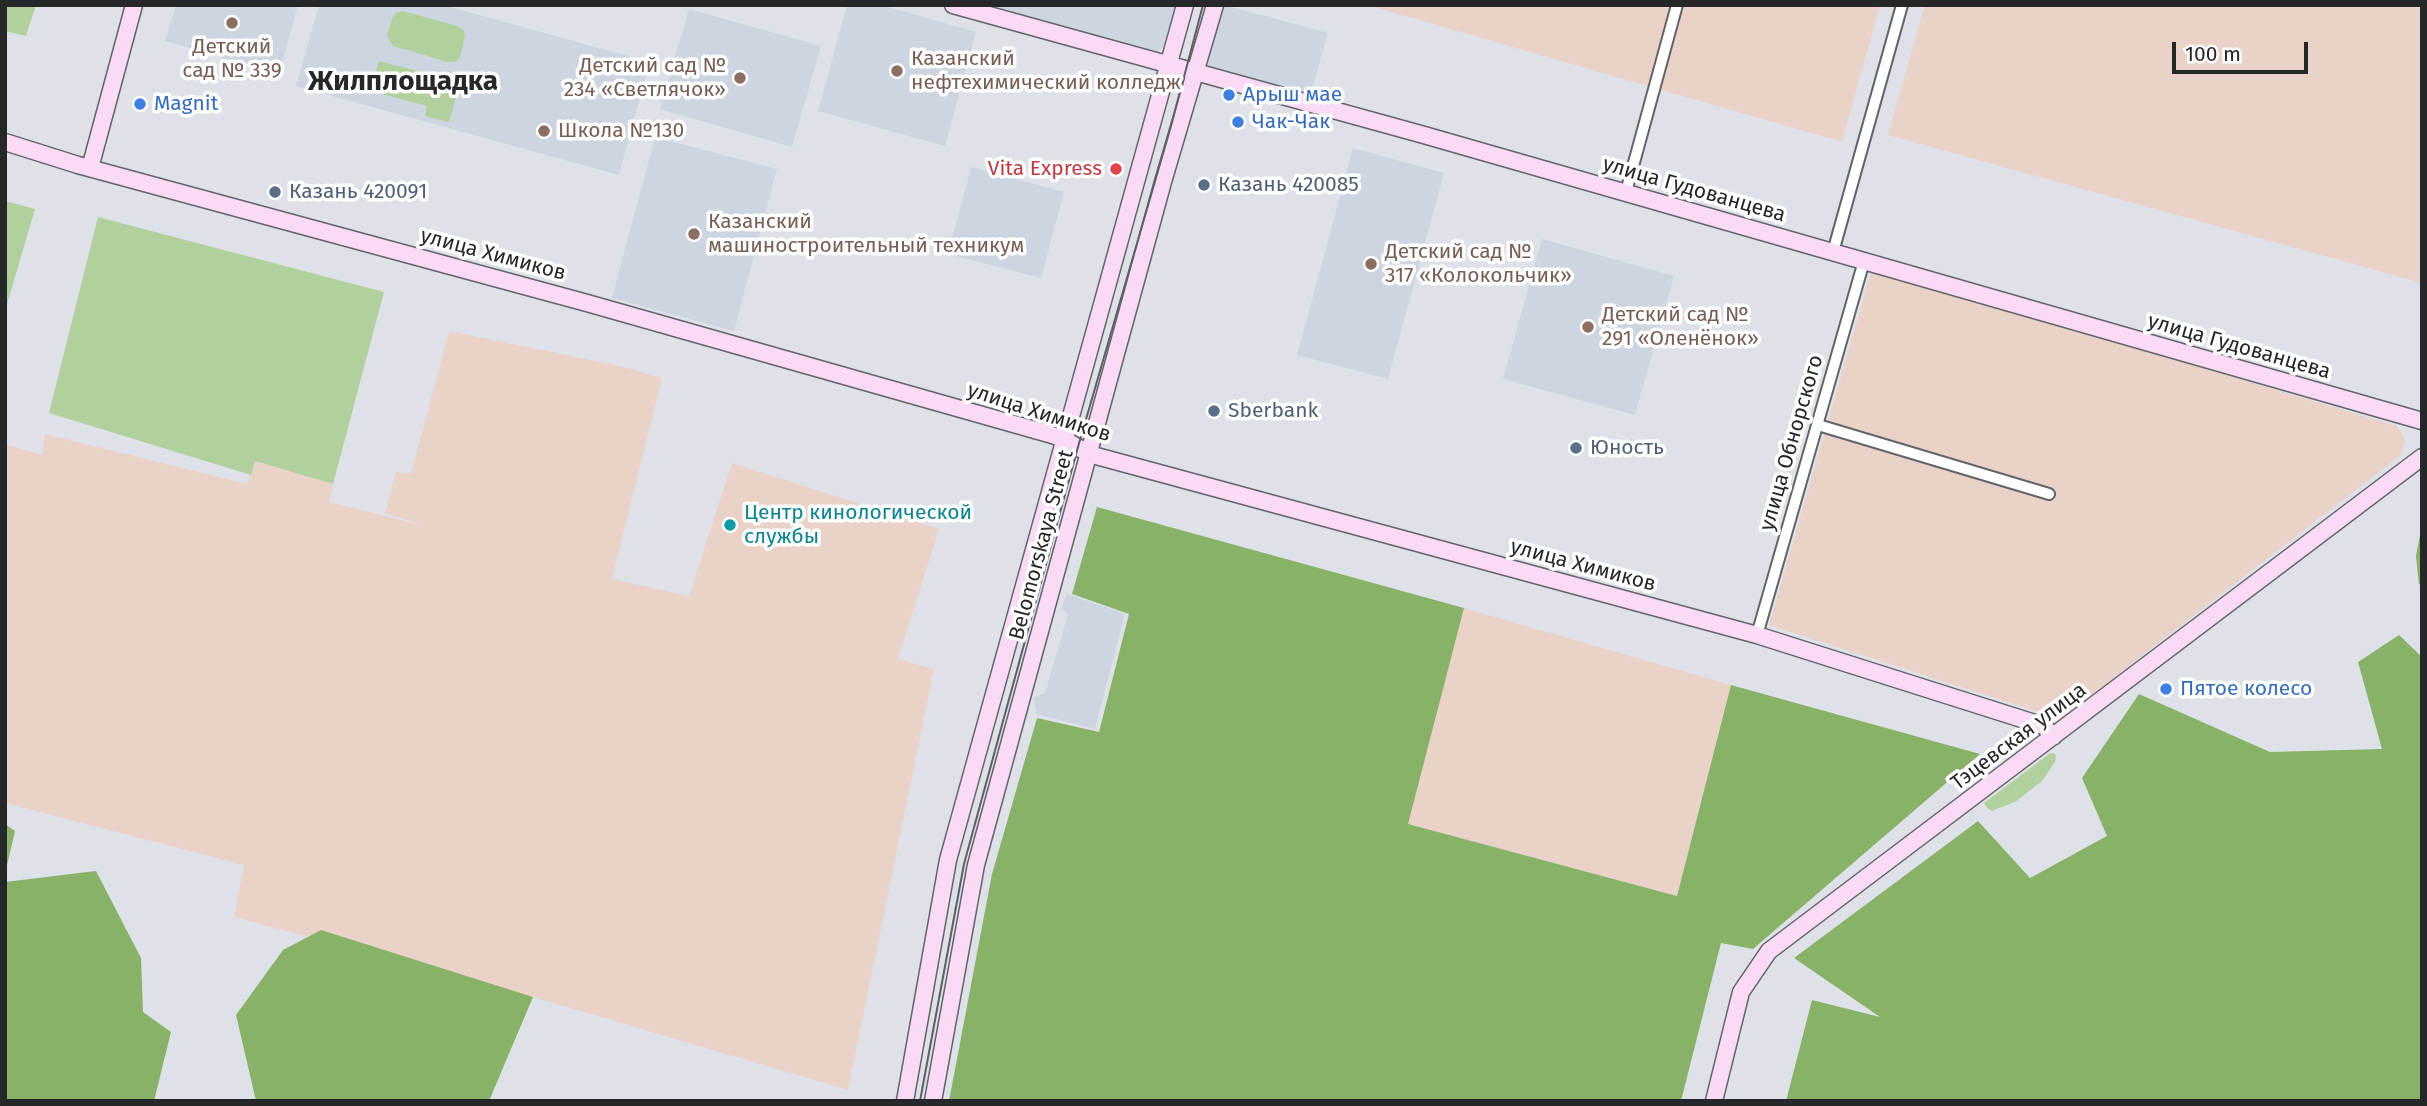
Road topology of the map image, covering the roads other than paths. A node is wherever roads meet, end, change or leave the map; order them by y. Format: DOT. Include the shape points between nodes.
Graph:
graph roads {
  1 [pos="134,5"];
  2 [pos="953,5"];
  3 [pos="1185,5"];
  4 [pos="1214,5"];
  5 [pos="1677,5"];
  6 [pos="1902,5"];
  7 [pos="1168,64"];
  8 [pos="1196,73"];
  9 [pos="5,142"];
  10 [pos="90,168"];
  11 [pos="1626,192"];
  12 [pos="1833,252"];
  13 [pos="1864,261"];
  14 [pos="2422,421"];
  15 [pos="1818,425"];
  16 [pos="1064,439"];
  17 [pos="1089,454"];
  18 [pos="2422,457"];
  19 [pos="2049,494"];
  20 [pos="1757,635"];
  21 [pos="2053,737"];
  22 [pos="948,860"];
  23 [pos="976,866"];
  24 [pos="905,1101"];
  25 [pos="933,1101"];
  26 [pos="1714,1101"];
  1 -- 10 [label="street"];
  2 -- 7 [label="street, улица Гудованцева"];
  3 -- 7 [label="street, Belomorskaya Street"];
  4 -- 8 [label="street, Belomorskaya Street"];
  5 -- 11 [label="street"];
  6 -- 12 [label="street"];
  7 -- 8 [label="street, улица Гудованцева"];
  7 -- 16 [label="street, Belomorskaya Street"];
  8 -- 11 [label="street, улица Гудованцева"];
  8 -- 17 [label="street, Belomorskaya Street"];
  9 -- 10 [label="street, улица Химиков"];
  10 -- 16 [label="street, улица Химиков"];
  11 -- 12 [label="street, улица Гудованцева"];
  12 -- 13 [label="street, улица Гудованцева"];
  13 -- 14 [label="street, улица Гудованцева"];
  13 -- 15 [label="street, улица Обнорского"];
  15 -- 19 [label="street"];
  15 -- 20 [label="street, улица Обнорского"];
  16 -- 17 [label="street, улица Химиков"];
  16 -- 22 [label="street, Belomorskaya Street"];
  17 -- 20 [label="street, улица Химиков"];
  17 -- 23 [label="street, Belomorskaya Street"];
  18 -- 21 [label="street, Тэцевская улица"];
  20 -- 21 [label="street, улица Химиков" via="2044,726"];
  21 -- 26 [label="street, Тэцевская улица" via="1769,951 1741,992"];
  22 -- 23 [label="street"];
  22 -- 24 [label="street, Belomorskaya Street"];
  23 -- 25 [label="street, Belomorskaya Street"];
}
